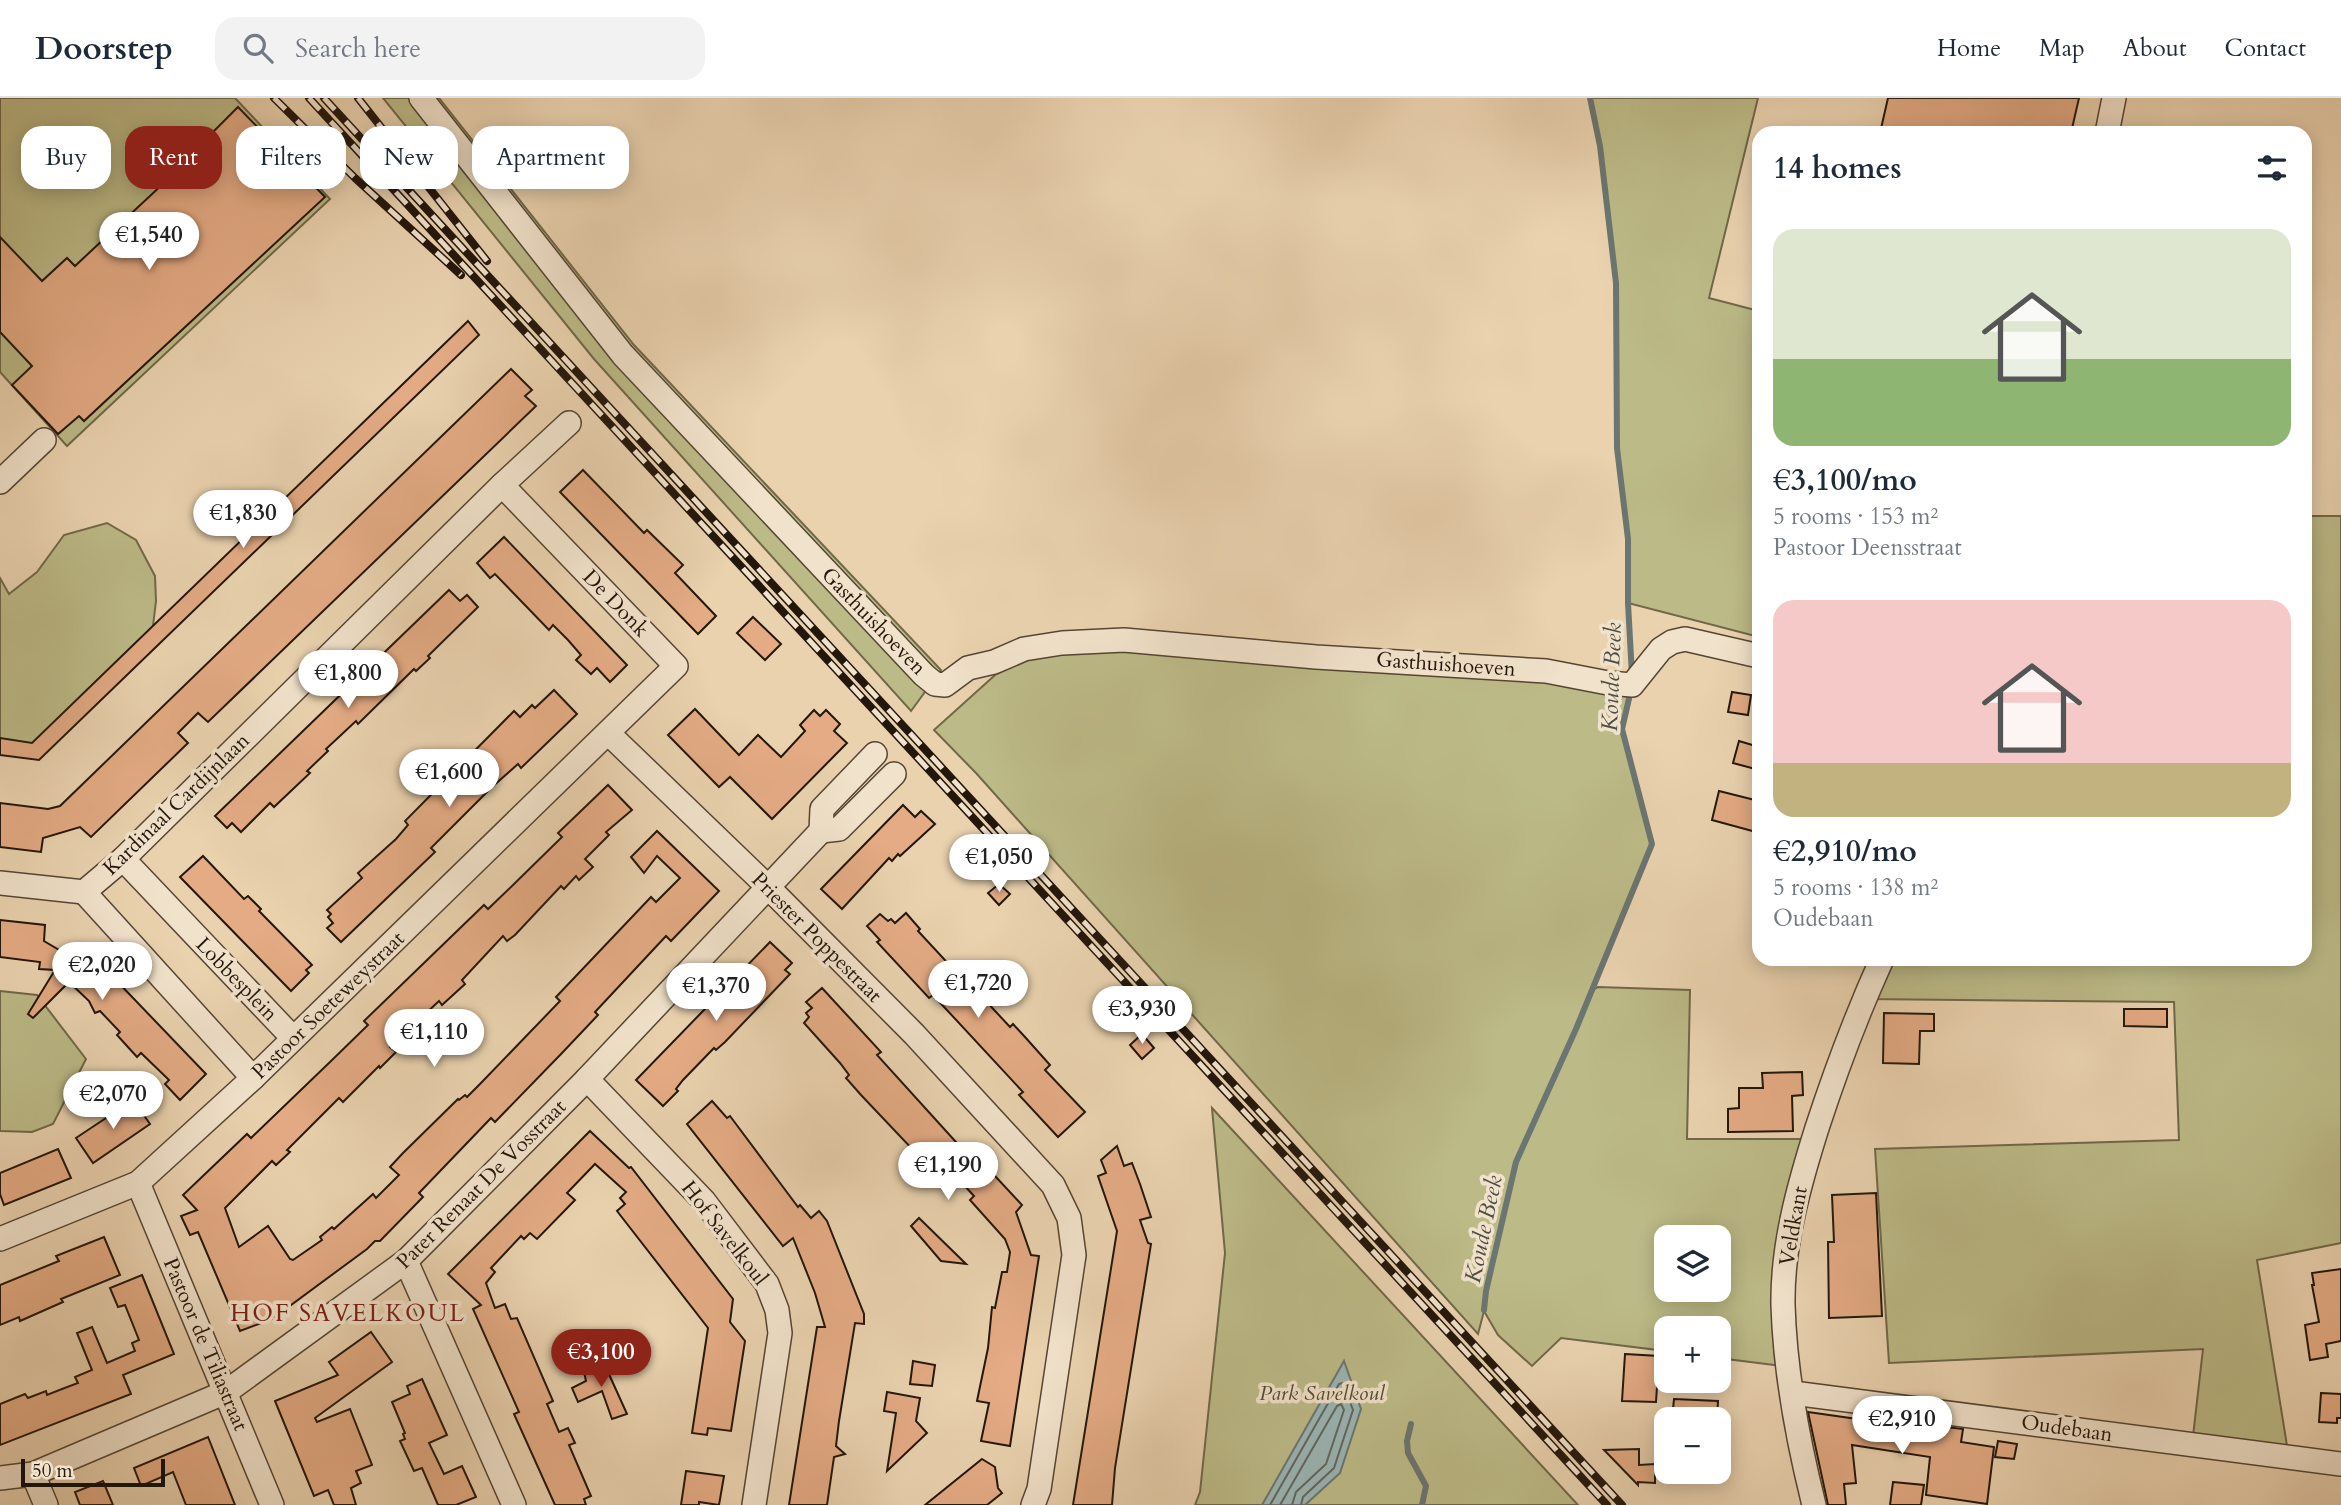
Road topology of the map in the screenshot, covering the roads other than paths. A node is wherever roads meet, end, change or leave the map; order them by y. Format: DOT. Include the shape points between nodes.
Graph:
graph roads {
  1 [pos="421,98"];
  2 [pos="2114,98"];
  3 [pos="2108,126"];
  4 [pos="569,423"];
  5 [pos="44,440"];
  6 [pos="0,482"];
  7 [pos="502,485"];
  8 [pos="1752,654"];
  9 [pos="615,726"];
  10 [pos="875,754"];
  11 [pos="894,774"];
  12 [pos="821,831"];
  13 [pos="122,859"];
  14 [pos="0,883"];
  15 [pos="769,888"];
  16 [pos="84,891"];
  17 [pos="1879,966"];
  18 [pos="293,1038"];
  19 [pos="253,1079"];
  20 [pos="587,1079"];
  21 [pos="138,1182"];
  22 [pos="0,1239"];
  23 [pos="406,1261"];
  24 [pos="226,1392"];
  25 [pos="1793,1393"];
  26 [pos="2341,1464"];
  27 [pos="33,1474"];
  28 [pos="0,1478"];
  29 [pos="46,1505"];
  30 [pos="272,1505"];
  31 [pos="514,1505"];
  32 [pos="754,1505"];
  33 [pos="1033,1505"];
  34 [pos="1814,1505"];
  1 -- 8 [label="street, Gasthuishoeven" via="623,355 935,684 945,685 968,668 1024,649 1124,640 1546,671 1632,685 1672,642 1685,639"];
  2 -- 3 [label="street"];
  4 -- 7 [label="street, Kardinaal Cardijnlaan"];
  5 -- 6 [label="street"];
  7 -- 9 [label="street, De Donk" via="676,666"];
  7 -- 13 [label="street, Kardinaal Cardijnlaan"];
  9 -- 15 [label="street, Priester Poppestraat"];
  9 -- 18 [label="street, Pastoor Soeteweystraat"];
  10 -- 12 [label="street, Pater Renaat De Vosstraat" via="822,809"];
  11 -- 12 [label="street, Pater Renaat De Vosstraat" via="839,829"];
  12 -- 15 [label="street, Pater Renaat De Vosstraat"];
  13 -- 16 [label="street, Kardinaal Cardijnlaan"];
  13 -- 18 [label="street, Lobbesplein"];
  14 -- 16 [label="street, Kardinaal Cardijnlaan"];
  15 -- 20 [label="street, Pater Renaat De Vosstraat"];
  15 -- 33 [label="street, Priester Poppestraat" via="914,1034 1053,1185 1069,1218 1074,1255"];
  16 -- 19 [label="street"];
  17 -- 25 [label="street, Veldkant" via="1857,1013 1800,1182 1786,1251 1783,1304"];
  18 -- 19 [label="street, Pastoor Soeteweystraat"];
  19 -- 21 [label="street, Pastoor Soeteweystraat"];
  20 -- 23 [label="street, Pater Renaat De Vosstraat"];
  20 -- 32 [label="street, Hof Savelkoul" via="704,1201 767,1284 780,1333"];
  21 -- 22 [label="street, Pastoor Soeteweystraat"];
  21 -- 24 [label="street, Pastoor de Tiliastraat"];
  23 -- 24 [label="street, Pater Renaat De Vosstraat"];
  23 -- 31 [label="street"];
  24 -- 27 [label="street, Pater Renaat De Vosstraat"];
  24 -- 30 [label="street, Pastoor de Tiliastraat"];
  25 -- 26 [label="street, Oudebaan"];
  25 -- 34 [label="street, Veldkant"];
  27 -- 28 [label="street, Pater Renaat De Vosstraat"];
  27 -- 29 [label="street"];
}
